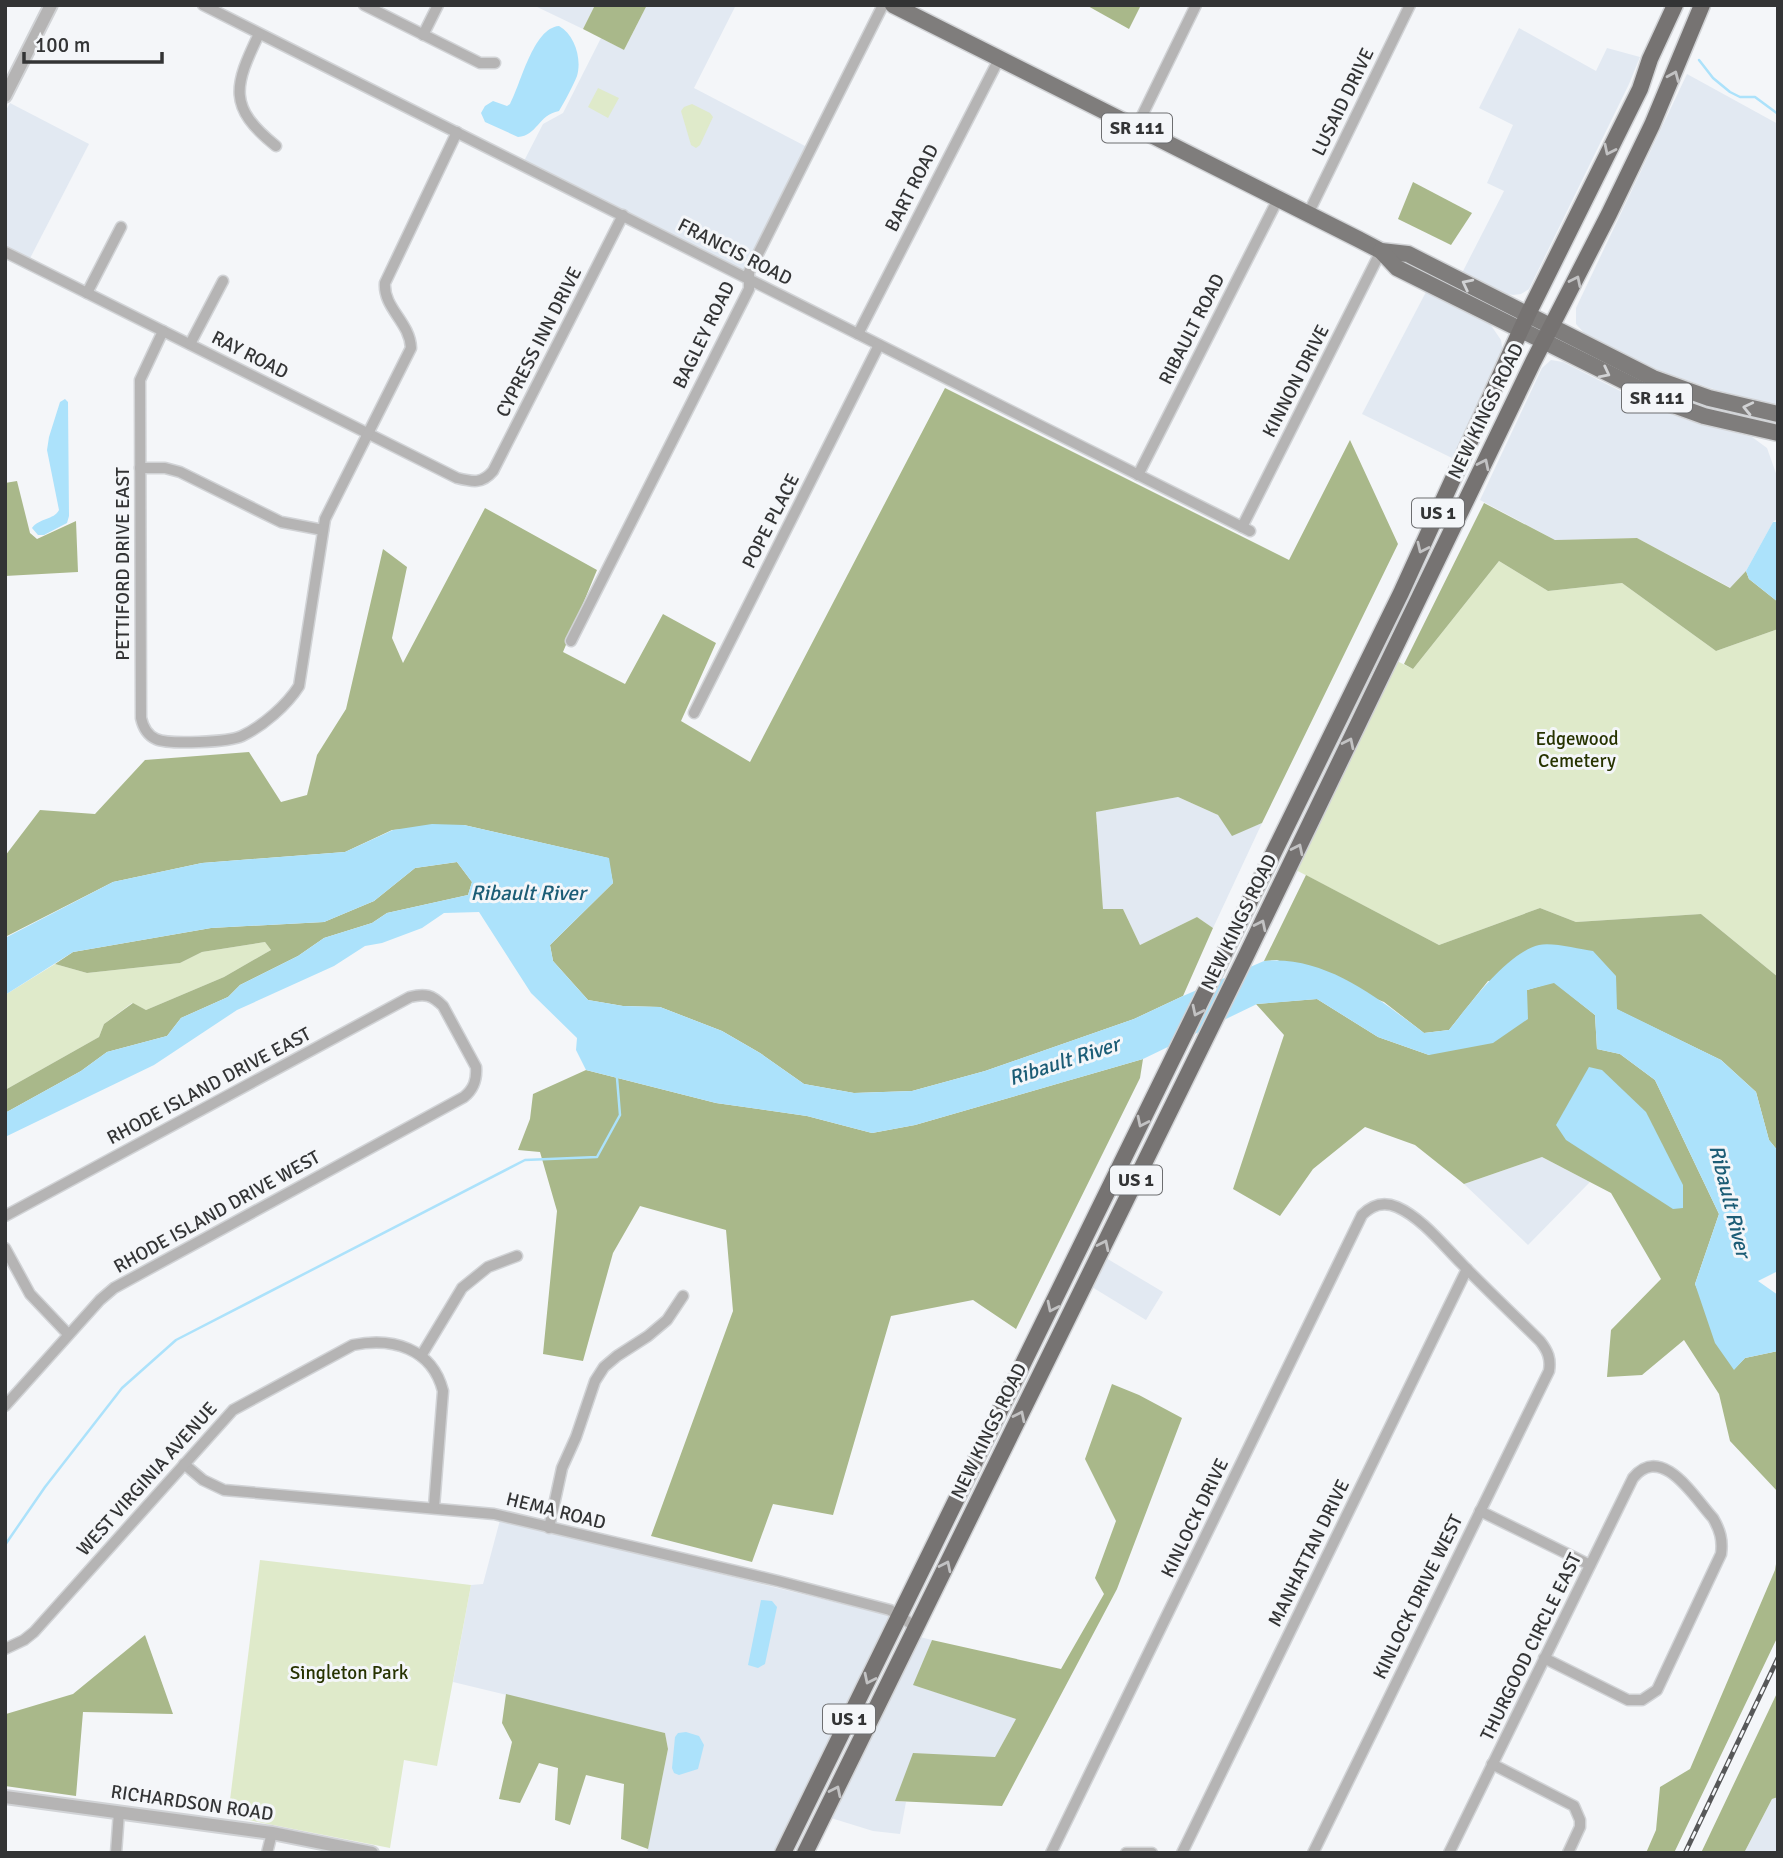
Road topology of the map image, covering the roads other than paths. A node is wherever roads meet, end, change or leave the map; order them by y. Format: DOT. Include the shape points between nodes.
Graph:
graph roads {
  1 [pos="51,5"];
  2 [pos="203,5"];
  3 [pos="364,5"];
  4 [pos="438,5"];
  5 [pos="883,5"];
  6 [pos="893,5"];
  7 [pos="1196,5"];
  8 [pos="1410,5"];
  9 [pos="1675,5"];
  10 [pos="1702,5"];
  11 [pos="260,34"];
  12 [pos="423,35"];
  13 [pos="999,58"];
  14 [pos="495,64"];
  15 [pos="10,77"];
  16 [pos="5,96"];
  17 [pos="1136,128"];
  18 [pos="457,132"];
  19 [pos="276,146"];
  20 [pos="1278,199"];
  21 [pos="1308,214"];
  22 [pos="623,215"];
  23 [pos="121,227"];
  24 [pos="1381,251"];
  25 [pos="5,252"];
  26 [pos="749,279"];
  27 [pos="223,281"];
  28 [pos="87,293"];
  29 [pos="1528,314"];
  30 [pos="1521,330"];
  31 [pos="163,331"];
  32 [pos="858,334"];
  33 [pos="1548,334"];
  34 [pos="190,344"];
  35 [pos="880,345"];
  36 [pos="1778,414"];
  37 [pos="1778,433"];
  38 [pos="369,434"];
  39 [pos="140,468"];
  40 [pos="1138,475"];
  41 [pos="481,481"];
  42 [pos="1246,529"];
  43 [pos="323,530"];
  44 [pos="571,641"];
  45 [pos="694,713"];
  46 [pos="1302,796"];
  47 [pos="1319,804"];
  48 [pos="474,1086"];
  49 [pos="5,1216"];
  50 [pos="5,1248"];
  51 [pos="517,1256"];
  52 [pos="1467,1269"];
  53 [pos="683,1296"];
  54 [pos="68,1334"];
  55 [pos="421,1356"];
  56 [pos="1027,1357"];
  57 [pos="1044,1366"];
  58 [pos="5,1406"];
  59 [pos="184,1464"];
  60 [pos="434,1507"];
  61 [pos="1480,1511"];
  62 [pos="550,1528"];
  63 [pos="1590,1565"];
  64 [pos="899,1617"];
  65 [pos="916,1627"];
  66 [pos="5,1649"];
  67 [pos="1544,1658"];
  68 [pos="1492,1764"];
  69 [pos="5,1797"];
  70 [pos="119,1812"];
  71 [pos="272,1833"];
  72 [pos="116,1853"];
  73 [pos="267,1853"];
  74 [pos="372,1853"];
  75 [pos="783,1853"];
  76 [pos="806,1853"];
  77 [pos="1051,1853"];
  78 [pos="1126,1853"];
  79 [pos="1152,1853"];
  80 [pos="1182,1853"];
  81 [pos="1313,1853"];
  82 [pos="1449,1853"];
  83 [pos="1567,1853"];
  1 -- 15 [label="street"];
  2 -- 11 [label="street, FRANCIS ROAD"];
  3 -- 12 [label="street"];
  4 -- 12 [label="street"];
  5 -- 26 [label="street, BAGLEY ROAD"];
  6 -- 13 [label="main road, SR 111"];
  7 -- 17 [label="street"];
  8 -- 21 [label="street, LUSAID DRIVE"];
  9 -- 29 [label="highway, NEW KINGS ROAD / US 1, one-way" via="1640,89"];
  33 -- 10 [label="highway, NEW KINGS ROAD / US 1, one-way" via="1652,125"];
  11 -- 18 [label="street, FRANCIS ROAD"];
  11 -- 19 [label="street" via="241,75 240,100 255,129"];
  12 -- 14 [label="street" via="480,63"];
  13 -- 17 [label="main road, SR 111"];
  13 -- 32 [label="street, BART ROAD"];
  15 -- 16 [label="street"];
  17 -- 20 [label="main road, SR 111"];
  18 -- 22 [label="street, FRANCIS ROAD"];
  18 -- 38 [label="street, PETTIFORD DRIVE EAST" via="385,283 387,300 408,331 411,348"];
  20 -- 21 [label="main road, SR 111"];
  20 -- 40 [label="street, RIBAULT ROAD"];
  21 -- 24 [label="main road, SR 111"];
  22 -- 26 [label="street, FRANCIS ROAD"];
  22 -- 41 [label="street, CYPRESS INN DRIVE" via="493,471"];
  23 -- 28 [label="street"];
  29 -- 24 [label="main road, SR 111, one-way" via="1408,254"];
  24 -- 30 [label="main road, SR 111" via="1397,268"];
  24 -- 42 [label="street, KINNON DRIVE"];
  25 -- 28 [label="street, RAY ROAD"];
  26 -- 32 [label="street, FRANCIS ROAD"];
  26 -- 44 [label="street, BAGLEY ROAD" via="749,289"];
  27 -- 34 [label="street"];
  28 -- 31 [label="street, RAY ROAD"];
  29 -- 30 [label="highway, NEW KINGS ROAD / US 1"];
  29 -- 33 [label="main road, SR 111"];
  30 -- 33 [label="main road, SR 111"];
  30 -- 46 [label="highway, NEW KINGS ROAD / US 1, one-way"];
  31 -- 34 [label="street, RAY ROAD"];
  31 -- 39 [label="street, PETTIFORD DRIVE EAST" via="140,380"];
  32 -- 35 [label="street, FRANCIS ROAD"];
  36 -- 33 [label="main road, SR 111, one-way" via="1709,398"];
  33 -- 37 [label="main road, SR 111, one-way" via="1668,403"];
  47 -- 33 [label="highway, NEW KINGS ROAD / US 1, one-way"];
  34 -- 38 [label="street, RAY ROAD"];
  35 -- 40 [label="street, FRANCIS ROAD"];
  35 -- 45 [label="street, POPE PLACE"];
  38 -- 41 [label="street, RAY ROAD" via="457,478"];
  38 -- 43 [label="street, PETTIFORD DRIVE EAST"];
  39 -- 43 [label="street" via="180,472 281,522"];
  39 -- 43 [label="street, PETTIFORD DRIVE EAST" via="141,718 147,733 162,741 230,740 253,729 286,703 299,686"];
  40 -- 42 [label="street, FRANCIS ROAD"];
  46 -- 47 [label="street"];
  46 -- 56 [label="highway, NEW KINGS ROAD / US 1, one-way"];
  57 -- 47 [label="highway, NEW KINGS ROAD / US 1, one-way"];
  48 -- 49 [label="street, RHODE ISLAND DRIVE EAST" via="476,1068 443,1006 431,996 410,997"];
  48 -- 54 [label="street, RHODE ISLAND DRIVE WEST" via="464,1097 131,1277 100,1300"];
  50 -- 54 [label="street" via="30,1294"];
  51 -- 55 [label="street" via="488,1267 463,1288"];
  52 -- 61 [label="street, KINLOCK DRIVE WEST" via="1549,1355 1549,1371"];
  52 -- 77 [label="street, KINLOCK DRIVE" via="1427,1228 1395,1206 1376,1205 1362,1215"];
  52 -- 80 [label="street, MANHATTAN DRIVE"];
  53 -- 62 [label="street" via="667,1320 604,1367 595,1381 562,1468"];
  54 -- 58 [label="street, RHODE ISLAND DRIVE WEST"];
  55 -- 59 [label="street, WEST VIRGINIA AVENUE" via="409,1348 372,1341 340,1350 233,1410"];
  55 -- 60 [label="street" via="432,1366 443,1391"];
  56 -- 57 [label="street"];
  56 -- 64 [label="highway, NEW KINGS ROAD / US 1"];
  65 -- 57 [label="highway, NEW KINGS ROAD / US 1, one-way"];
  59 -- 60 [label="street, HEMA ROAD" via="224,1490"];
  59 -- 66 [label="street, WEST VIRGINIA AVENUE" via="34,1632"];
  60 -- 62 [label="street, HEMA ROAD" via="494,1514"];
  61 -- 63 [label="street"];
  61 -- 81 [label="street, KINLOCK DRIVE WEST"];
  62 -- 64 [label="street, HEMA ROAD" via="799,1586 890,1610"];
  63 -- 67 [label="street, THURGOOD CIRCLE EAST"];
  63 -- 67 [label="street, THURGOOD CIRCLE EAST" via="1633,1478 1653,1465 1673,1472 1713,1518 1721,1537 1721,1554 1657,1690 1642,1700 1628,1700"];
  64 -- 65 [label="street, HEMA ROAD"];
  64 -- 75 [label="highway, NEW KINGS ROAD / US 1, one-way"];
  76 -- 65 [label="highway, NEW KINGS ROAD / US 1, one-way"];
  67 -- 68 [label="street, THURGOOD CIRCLE EAST"];
  68 -- 82 [label="street, THURGOOD CIRCLE EAST"];
  68 -- 83 [label="street" via="1568,1802 1580,1827"];
  69 -- 70 [label="street, RICHARDSON ROAD"];
  70 -- 71 [label="street, RICHARDSON ROAD"];
  70 -- 72 [label="street"];
  71 -- 73 [label="street"];
  71 -- 74 [label="street, RICHARDSON ROAD"];
  78 -- 79 [label="street"];
}
